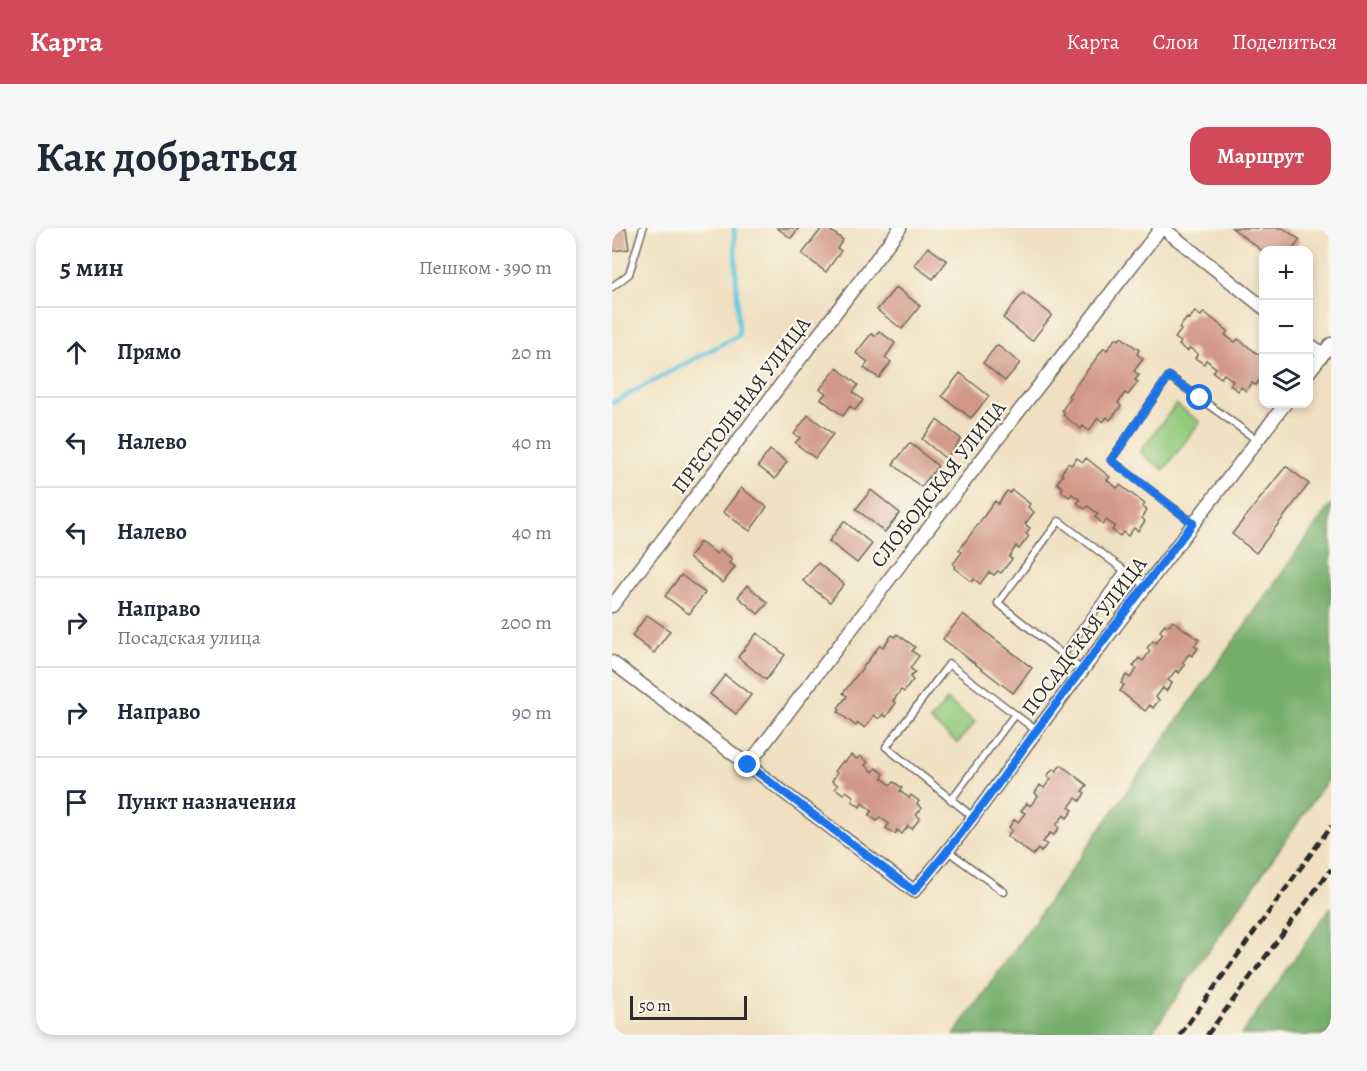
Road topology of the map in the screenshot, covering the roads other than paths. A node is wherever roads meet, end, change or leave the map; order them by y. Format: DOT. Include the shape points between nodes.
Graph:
graph roads {
  1 [pos="643,228"];
  2 [pos="900,228"];
  3 [pos="1162,228"];
  4 [pos="612,287"];
  5 [pos="1259,305"];
  6 [pos="1331,344"];
  7 [pos="1313,347"];
  8 [pos="1323,354"];
  9 [pos="1313,367"];
  10 [pos="1282,408"];
  11 [pos="1257,440"];
  12 [pos="1193,523"];
  13 [pos="1124,570"];
  14 [pos="1145,586"];
  15 [pos="612,606"];
  16 [pos="1063,655"];
  17 [pos="612,662"];
  18 [pos="1083,671"];
  19 [pos="1015,714"];
  20 [pos="1037,731"];
  21 [pos="748,765"];
  22 [pos="951,800"];
  23 [pos="973,817"];
  24 [pos="948,851"];
  25 [pos="1004,892"];
  1 -- 4 [label="lane" via="628,274"];
  2 -- 15 [label="street, ПРЕСТОЛЬНАЯ УЛИЦА"];
  3 -- 5 [label="street"];
  3 -- 21 [label="street, СЛОБОДСКАЯ УЛИЦА"];
  6 -- 8 [label="street"];
  7 -- 8 [label="street"];
  8 -- 9 [label="street"];
  10 -- 11 [label="street, ПОСАДСКАЯ УЛИЦА"];
  11 -- 12 [label="street, ПОСАДСКАЯ УЛИЦА"];
  11 -- 12 [label="lane" via="1169,376 1111,460"];
  12 -- 14 [label="street, ПОСАДСКАЯ УЛИЦА"];
  13 -- 14 [label="lane"];
  13 -- 16 [label="lane"];
  13 -- 16 [label="lane" via="1059,522 998,603"];
  14 -- 18 [label="street, ПОСАДСКАЯ УЛИЦА"];
  16 -- 18 [label="lane"];
  17 -- 21 [label="street"];
  18 -- 20 [label="street, ПОСАДСКАЯ УЛИЦА"];
  19 -- 20 [label="lane"];
  19 -- 22 [label="lane"];
  19 -- 22 [label="lane" via="949,664 886,747"];
  20 -- 23 [label="street, ПОСАДСКАЯ УЛИЦА"];
  21 -- 24 [label="street, ПОСАДСКАЯ УЛИЦА" via="914,891"];
  22 -- 23 [label="lane"];
  23 -- 24 [label="street, ПОСАДСКАЯ УЛИЦА"];
  24 -- 25 [label="lane"];
}
